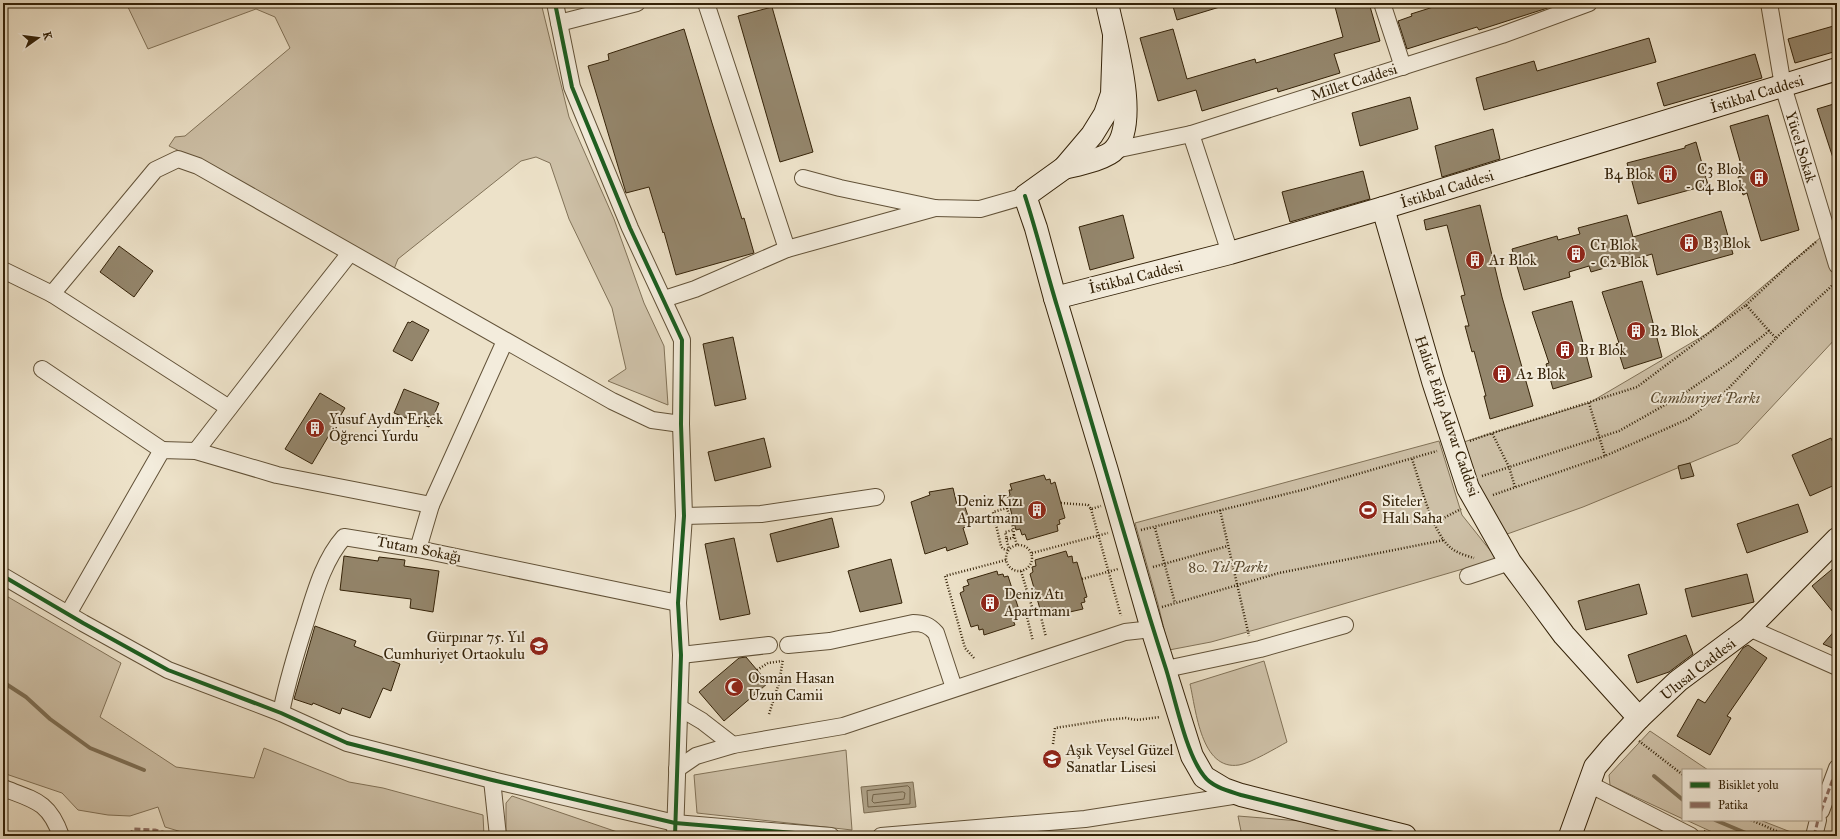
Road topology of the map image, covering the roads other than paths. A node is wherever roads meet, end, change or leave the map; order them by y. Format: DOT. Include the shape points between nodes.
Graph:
graph roads {
  1 [pos="555,3"];
  2 [pos="637,3"];
  3 [pos="706,3"];
  4 [pos="1107,3"];
  5 [pos="1382,3"];
  6 [pos="1590,3"];
  7 [pos="1769,3"];
  8 [pos="559,23"];
  9 [pos="1114,36"];
  10 [pos="1403,66"];
  11 [pos="1837,69"];
  12 [pos="1783,86"];
  13 [pos="1191,134"];
  14 [pos="1115,150"];
  15 [pos="1064,168"];
  16 [pos="803,178"];
  17 [pos="1025,196"];
  18 [pos="935,208"];
  19 [pos="1383,208"];
  20 [pos="787,249"];
  21 [pos="350,253"];
  22 [pos="1230,253"];
  23 [pos="1837,265"];
  24 [pos="3,270"];
  25 [pos="52,294"];
  26 [pos="1055,298"];
  27 [pos="664,299"];
  28 [pos="505,341"];
  29 [pos="42,369"];
  30 [pos="229,408"];
  31 [pos="681,424"];
  32 [pos="162,450"];
  33 [pos="196,451"];
  34 [pos="876,497"];
  35 [pos="431,506"];
  36 [pos="684,516"];
  37 [pos="1837,539"];
  38 [pos="418,549"];
  39 [pos="1510,562"];
  40 [pos="3,576"];
  41 [pos="1468,576"];
  42 [pos="678,603"];
  43 [pos="68,614"];
  44 [pos="1345,625"];
  45 [pos="1749,628"];
  46 [pos="1152,630"];
  47 [pos="788,644"];
  48 [pos="769,645"];
  49 [pos="681,655"];
  50 [pos="1837,667"];
  51 [pos="1166,669"];
  52 [pos="954,688"];
  53 [pos="680,708"];
  54 [pos="281,713"];
  55 [pos="1639,718"];
  56 [pos="733,745"];
  57 [pos="1837,768"];
  58 [pos="677,769"];
  59 [pos="492,780"];
  60 [pos="1589,784"];
  61 [pos="4,792"];
  62 [pos="1242,795"];
  63 [pos="1822,808"];
  64 [pos="1580,813"];
  65 [pos="1818,821"];
  66 [pos="675,830"];
  67 [pos="1695,833"];
  68 [pos="61,836"];
  69 [pos="498,836"];
  70 [pos="831,836"];
  71 [pos="881,836"];
  72 [pos="1405,836"];
  73 [pos="1570,836"];
  74 [pos="1578,836"];
  75 [pos="1814,836"];
  1 -- 8 [label="street"];
  2 -- 8 [label="street"];
  3 -- 20 [label="street"];
  4 -- 9 [label="street"];
  5 -- 10 [label="street"];
  6 -- 10 [label="street, Millet Caddesi" via="1502,35"];
  7 -- 12 [label="street, Yücel Sokak"];
  8 -- 27 [label="street" via="572,87 630,228"];
  9 -- 14 [label="street" via="1127,101 1127,120 1123,136"];
  9 -- 15 [label="street" via="1112,94 1105,114 1092,135"];
  10 -- 13 [label="street, Millet Caddesi"];
  11 -- 12 [label="street, İstikbal Caddesi"];
  12 -- 19 [label="street, İstikbal Caddesi"];
  12 -- 23 [label="street, Yücel Sokak"];
  13 -- 14 [label="street, Millet Caddesi"];
  13 -- 22 [label="street"];
  14 -- 15 [label="street" via="1088,162"];
  15 -- 17 [label="street"];
  16 -- 18 [label="street"];
  17 -- 18 [label="street" via="980,209"];
  17 -- 26 [label="street"];
  18 -- 20 [label="street"];
  19 -- 22 [label="street, İstikbal Caddesi"];
  19 -- 39 [label="street, Halide Edip Adıvar Caddesi" via="1433,381 1468,488 1469,505"];
  20 -- 27 [label="street" via="695,289"];
  21 -- 25 [label="street" via="198,166 178,159 155,170"];
  21 -- 28 [label="street"];
  21 -- 30 [label="street"];
  22 -- 26 [label="street, İstikbal Caddesi"];
  24 -- 25 [label="street"];
  25 -- 30 [label="street"];
  26 -- 46 [label="street"];
  27 -- 31 [label="street" via="682,340"];
  28 -- 31 [label="street" via="639,414 652,420"];
  28 -- 35 [label="street"];
  29 -- 32 [label="street"];
  30 -- 33 [label="street"];
  31 -- 36 [label="street"];
  32 -- 33 [label="street"];
  32 -- 43 [label="street"];
  33 -- 35 [label="street" via="276,475"];
  34 -- 36 [label="street" via="761,514"];
  35 -- 38 [label="street"];
  36 -- 42 [label="street"];
  37 -- 45 [label="street, Ulusal Caddesi"];
  38 -- 42 [label="street, Tutam Sokağı"];
  38 -- 54 [label="street, Tutam Sokağı" via="344,537 336,546 317,586"];
  39 -- 41 [label="street"];
  39 -- 55 [label="street, Halide Edip Adıvar Caddesi" via="1564,635"];
  40 -- 43 [label="street"];
  42 -- 49 [label="street"];
  43 -- 54 [label="street" via="168,670"];
  44 -- 51 [label="street" via="1260,649"];
  45 -- 50 [label="street"];
  45 -- 55 [label="street, Ulusal Caddesi" via="1678,681"];
  46 -- 51 [label="street"];
  46 -- 52 [label="street" via="1125,632"];
  47 -- 52 [label="street" via="830,641 921,623 930,626 936,633"];
  48 -- 49 [label="street"];
  49 -- 53 [label="street"];
  51 -- 62 [label="street" via="1192,756 1204,777 1224,789"];
  52 -- 56 [label="street" via="844,726"];
  53 -- 56 [label="street"];
  53 -- 58 [label="street"];
  54 -- 59 [label="street" via="347,743"];
  55 -- 60 [label="street, Ulusal Caddesi" via="1595,767"];
  56 -- 58 [label="street" via="696,756"];
  57 -- 63 [label="street"];
  58 -- 66 [label="street"];
  59 -- 66 [label="street"];
  59 -- 69 [label="street"];
  60 -- 64 [label="street, Ulusal Caddesi"];
  60 -- 67 [label="street"];
  61 -- 68 [label="street" via="35,799 50,813"];
  62 -- 71 [label="street" via="1084,819"];
  62 -- 72 [label="street"];
  64 -- 73 [label="street"];
  64 -- 74 [label="street"];
  65 -- 75 [label="street"];
  66 -- 70 [label="street"];
}
